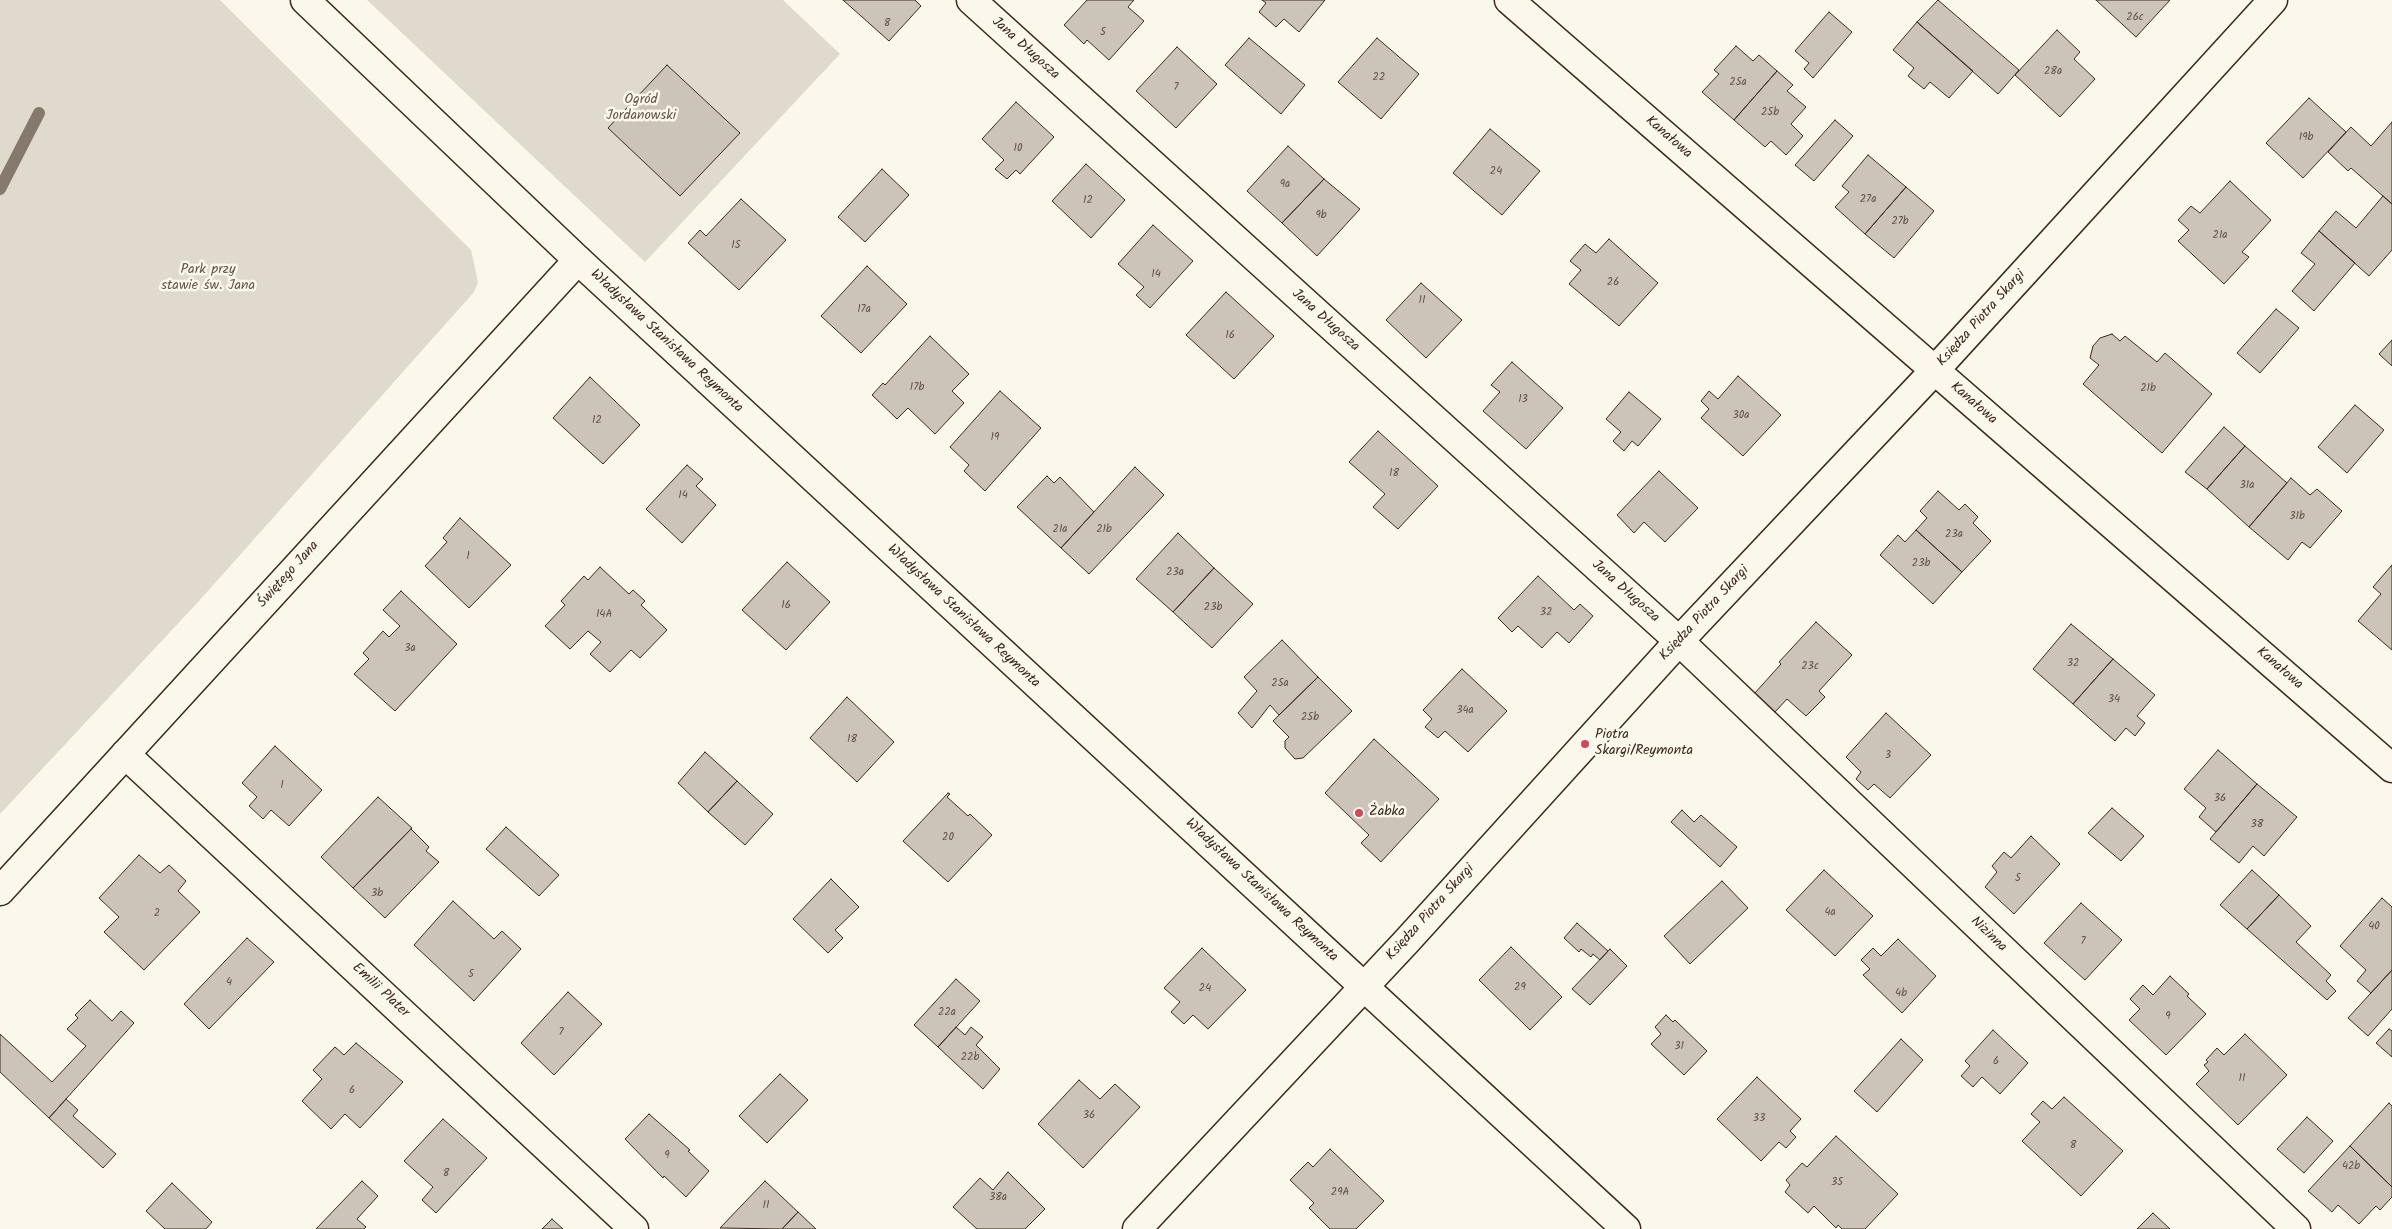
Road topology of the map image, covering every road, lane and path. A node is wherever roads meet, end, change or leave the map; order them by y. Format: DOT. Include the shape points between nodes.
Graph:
graph roads {
  1 [pos="305,0"];
  2 [pos="971,0"];
  3 [pos="1509,0"];
  4 [pos="2273,0"];
  5 [pos="578,260"];
  6 [pos="1935,370"];
  7 [pos="1679,641"];
  8 [pos="125,754"];
  9 [pos="2392,768"];
  10 [pos="0,891"];
  11 [pos="1363,988"];
  12 [pos="634,1229"];
  13 [pos="1137,1229"];
  14 [pos="1626,1229"];
  15 [pos="2296,1229"];
  1 -- 5 [label="street, Władysława Stanisława Reymonta"];
  2 -- 7 [label="street, Jana Długosza"];
  3 -- 6 [label="street, Kanałowa"];
  4 -- 6 [label="street, Księdza Piotra Skargi"];
  5 -- 8 [label="street, Świętego Jana"];
  5 -- 11 [label="street, Władysława Stanisława Reymonta" via="1277,904"];
  6 -- 7 [label="street, Księdza Piotra Skargi"];
  6 -- 9 [label="street, Kanałowa"];
  7 -- 11 [label="street, Księdza Piotra Skargi"];
  7 -- 15 [label="street, Nizinna"];
  8 -- 10 [label="street, Świętego Jana"];
  8 -- 12 [label="street, Emilii Plater"];
  11 -- 13 [label="street, Księdza Piotra Skargi"];
  11 -- 14 [label="street, Władysława Stanisława Reymonta"];
}
